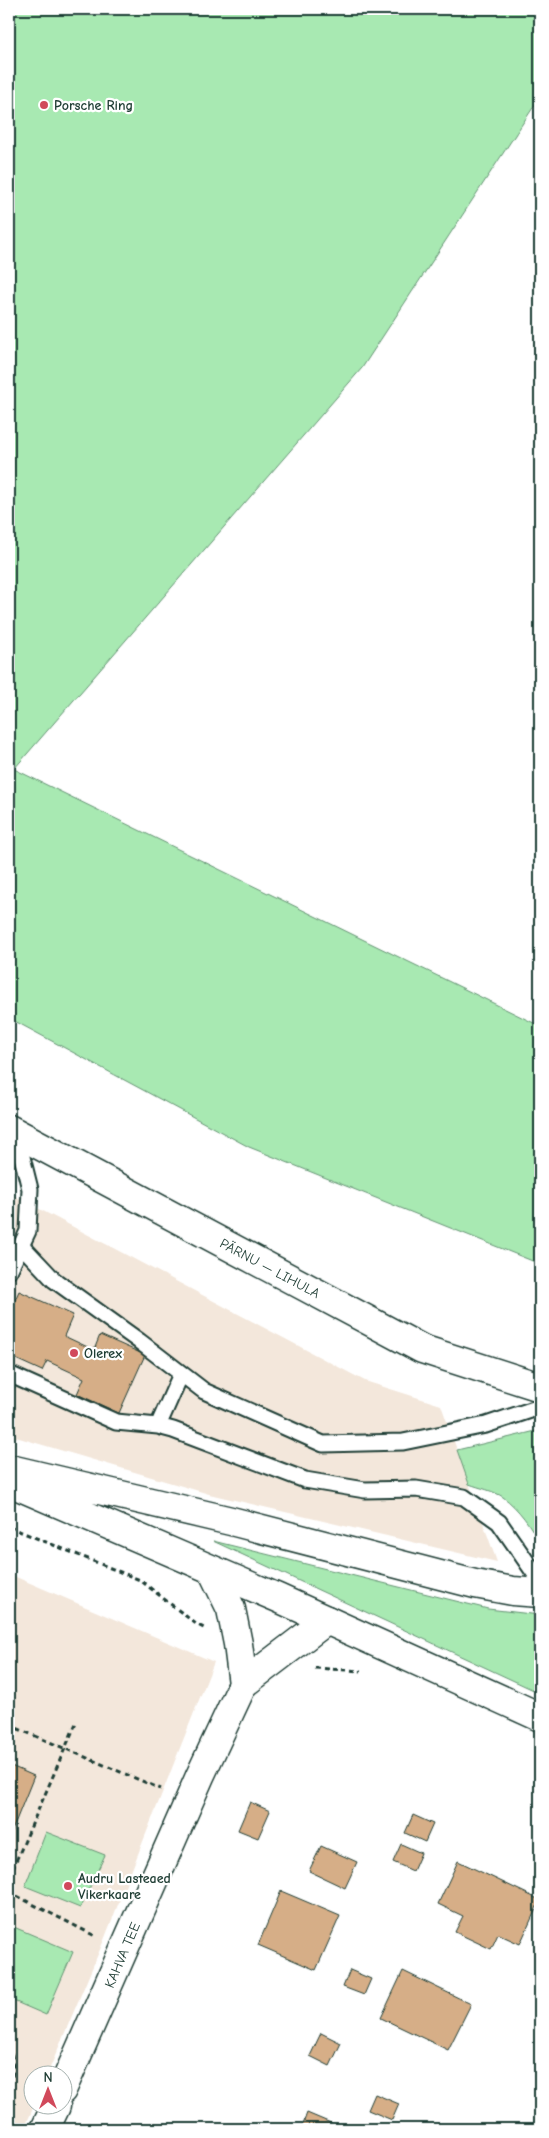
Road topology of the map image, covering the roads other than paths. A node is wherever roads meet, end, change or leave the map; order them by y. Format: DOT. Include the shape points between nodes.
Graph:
graph roads {
  1 [pos="12,1131"];
  2 [pos="21,1244"];
  3 [pos="9,1272"];
  4 [pos="9,1374"];
  5 [pos="181,1374"];
  6 [pos="540,1387"];
  7 [pos="540,1407"];
  8 [pos="158,1426"];
  9 [pos="9,1468"];
  10 [pos="9,1482"];
  11 [pos="212,1570"];
  12 [pos="540,1581"];
  13 [pos="540,1593"];
  14 [pos="327,1620"];
  15 [pos="243,1684"];
  16 [pos="540,1717"];
  17 [pos="72,2067"];
  18 [pos="51,2116"];
  19 [pos="45,2129"];
  1 -- 2 [label="lane" via="30,1189 28,1231"];
  1 -- 6 [label="main road, PÄRNU — LIHULA" via="422,1349"];
  2 -- 3 [label="lane"];
  2 -- 5 [label="lane" via="54,1280"];
  4 -- 8 [label="lane" via="116,1422"];
  5 -- 7 [label="lane" via="204,1391 323,1444 403,1442 486,1424"];
  5 -- 8 [label="lane"];
  8 -- 12 [label="lane" via="305,1480 365,1490 416,1489 464,1497 499,1522"];
  9 -- 13 [label="main road" via="475,1584"];
  10 -- 11 [label="main road"];
  11 -- 14 [label="main road"];
  11 -- 15 [label="main road" via="230,1609"];
  14 -- 15 [label="main road, KAHVA TEE"];
  14 -- 16 [label="main road"];
  15 -- 17 [label="main road, KAHVA TEE"];
  18 -- 19 [label="main road"];
}
